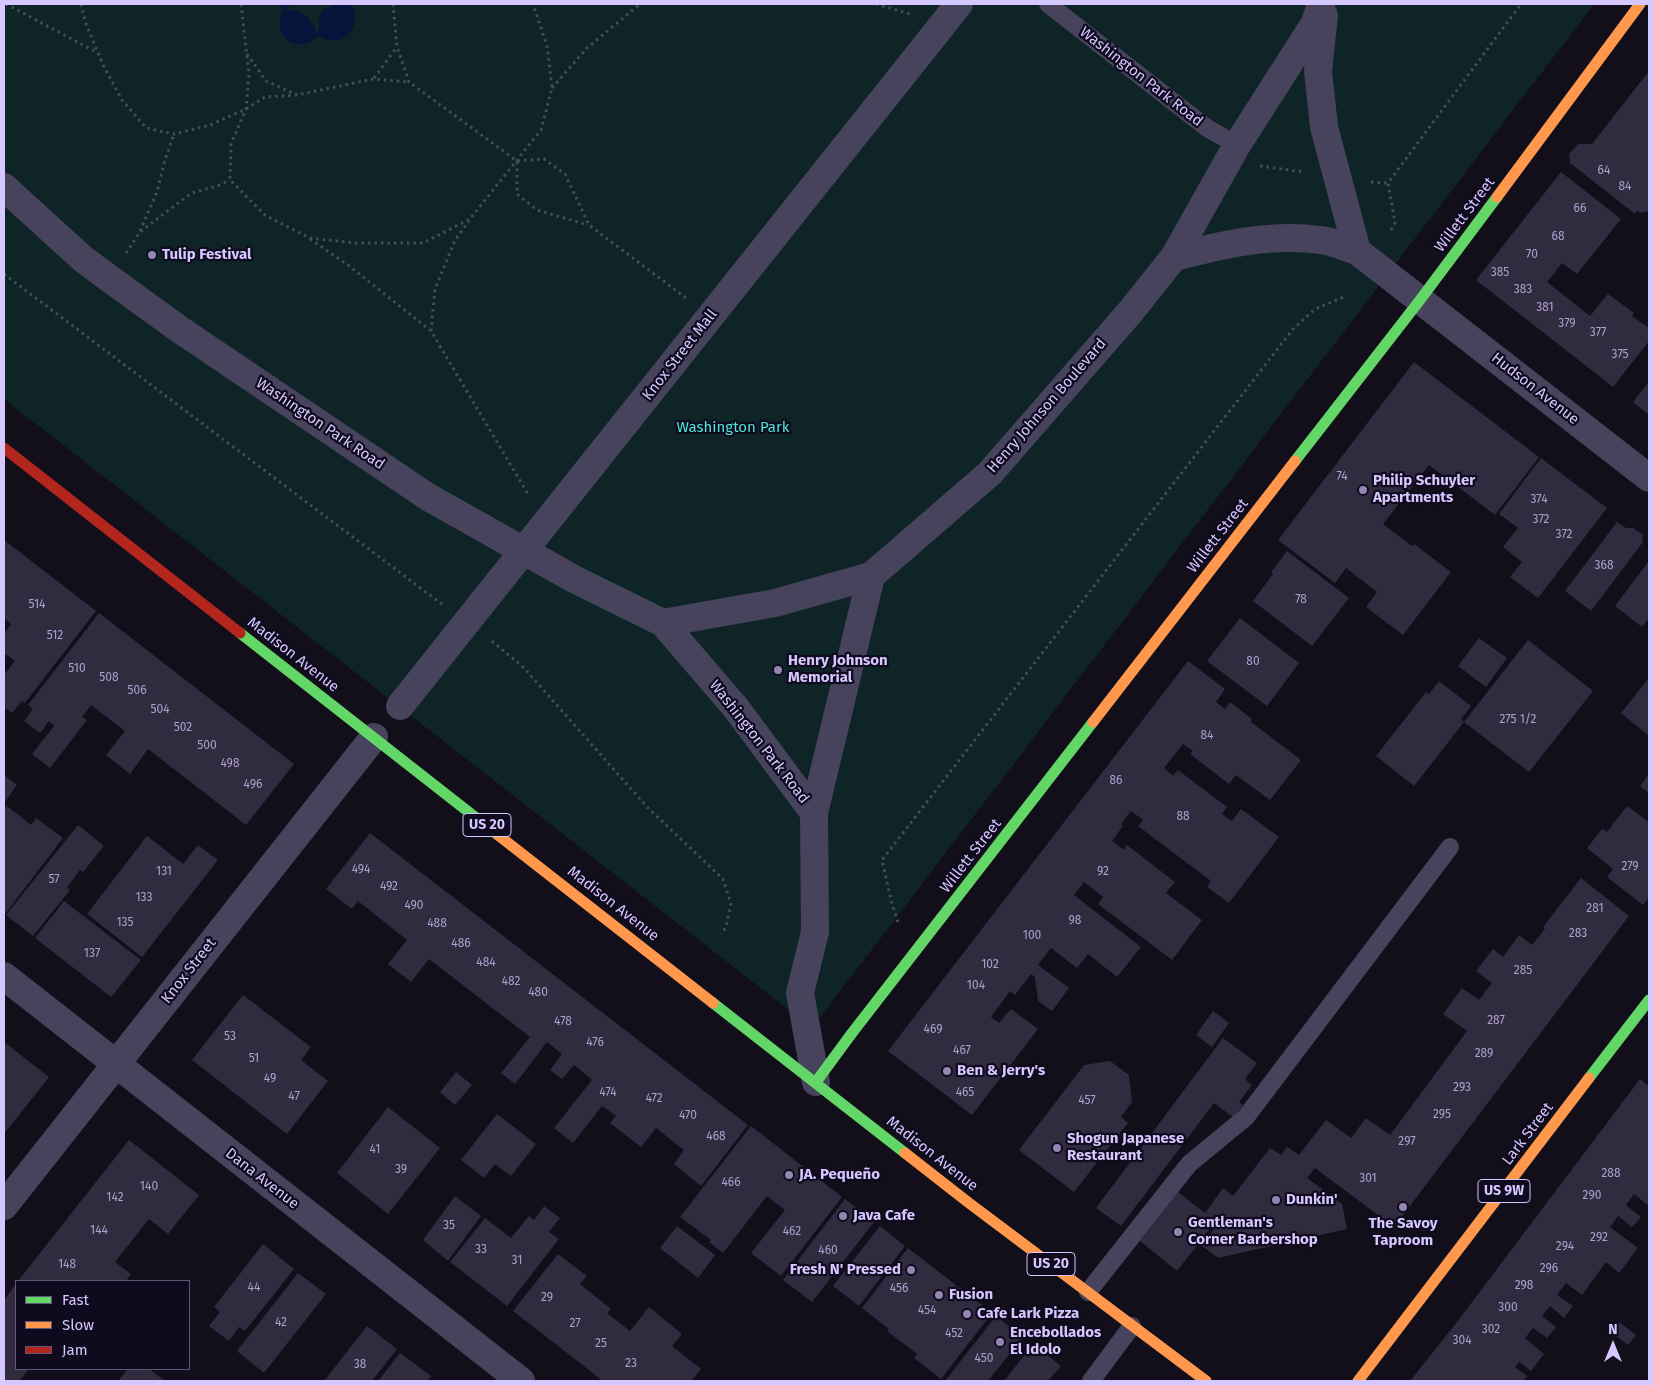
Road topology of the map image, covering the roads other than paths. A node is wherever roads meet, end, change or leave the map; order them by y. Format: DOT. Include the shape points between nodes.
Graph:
graph roads {
  1 [pos="959,4"];
  2 [pos="1048,4"];
  3 [pos="1321,4"];
  4 [pos="1325,4"];
  5 [pos="1640,4"];
  6 [pos="1238,145"];
  7 [pos="4,187"];
  8 [pos="1357,251"];
  9 [pos="1174,257"];
  10 [pos="1420,300"];
  11 [pos="4,448"];
  12 [pos="1649,478"];
  13 [pos="525,550"];
  14 [pos="871,576"];
  15 [pos="663,623"];
  16 [pos="400,706"];
  17 [pos="374,737"];
  18 [pos="814,813"];
  19 [pos="1450,847"];
  20 [pos="4,976"];
  21 [pos="1645,1014"];
  22 [pos="116,1064"];
  23 [pos="816,1082"];
  24 [pos="4,1206"];
  25 [pos="1088,1292"];
  26 [pos="1132,1326"];
  27 [pos="520,1381"];
  28 [pos="1091,1381"];
  29 [pos="1206,1381"];
  30 [pos="1358,1381"];
  1 -- 13 [label="street, Knox Street Mall"];
  2 -- 6 [label="lane, Washington Park Road" via="1207,128"];
  3 -- 6 [label="street, Henry Johnson Boulevard" via="1315,23"];
  4 -- 8 [label="street" via="1318,71 1324,127"];
  5 -- 10 [label="main road, Willett Street"];
  6 -- 9 [label="street, Henry Johnson Boulevard"];
  7 -- 13 [label="street, Washington Park Road" via="82,259 187,335 428,497"];
  8 -- 9 [label="street" via="1321,240 1264,238"];
  8 -- 10 [label="street"];
  9 -- 14 [label="street, Henry Johnson Boulevard" via="990,473"];
  10 -- 12 [label="street, Hudson Avenue"];
  10 -- 23 [label="main road, Willett Street"];
  11 -- 17 [label="main road, Madison Avenue / US 20"];
  13 -- 15 [label="street, Washington Park Road" via="574,579"];
  13 -- 16 [label="street, Knox Street Mall"];
  14 -- 15 [label="street" via="775,603"];
  14 -- 18 [label="street"];
  15 -- 18 [label="street, Washington Park Road" via="736,708"];
  17 -- 22 [label="street, Knox Street"];
  17 -- 23 [label="main road, Madison Avenue / US 20"];
  18 -- 23 [label="street, Washington Park Road" via="815,932 800,993"];
  19 -- 25 [label="lane" via="1246,1118 1189,1164"];
  20 -- 22 [label="street, Dana Avenue"];
  21 -- 30 [label="main road, Lark Street / US 9W"];
  22 -- 24 [label="street, Knox Street"];
  22 -- 27 [label="street, Dana Avenue"];
  23 -- 25 [label="main road, Madison Avenue / US 20"];
  25 -- 26 [label="main road, Madison Avenue / US 20"];
  26 -- 28 [label="lane"];
  26 -- 29 [label="main road, Madison Avenue / US 20"];
}
